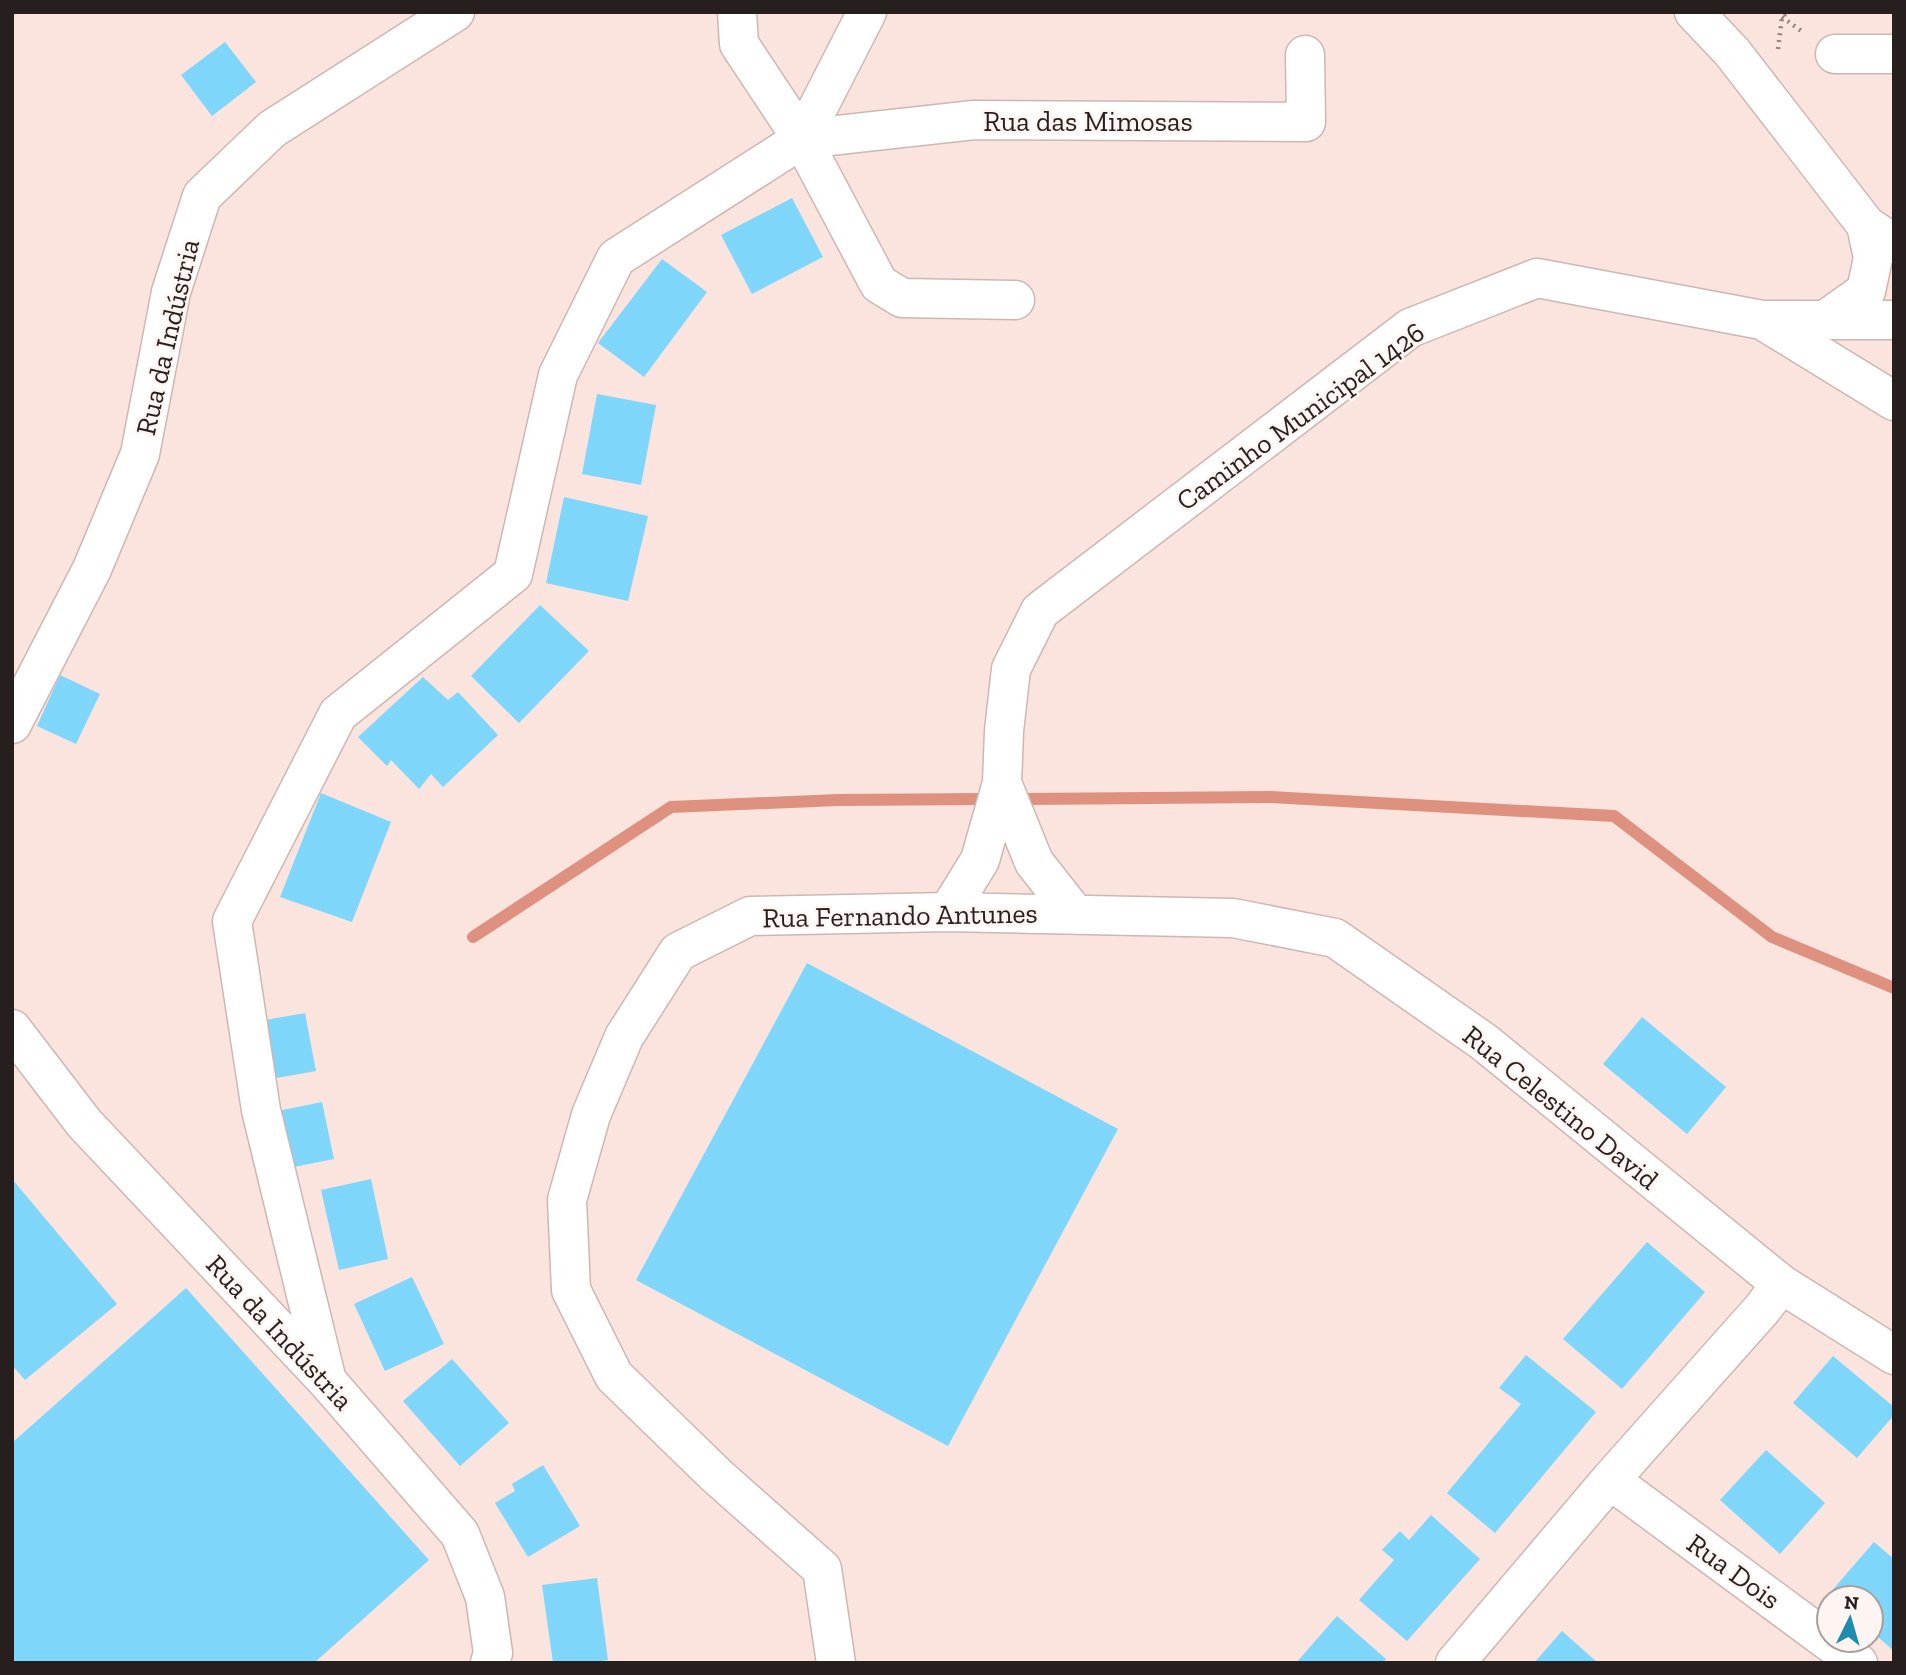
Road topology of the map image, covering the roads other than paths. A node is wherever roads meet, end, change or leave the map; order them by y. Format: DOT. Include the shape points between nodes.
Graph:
graph roads {
  1 [pos="455,12"];
  2 [pos="737,12"];
  3 [pos="867,12"];
  4 [pos="1694,12"];
  5 [pos="1835,54"];
  6 [pos="1894,54"];
  7 [pos="1305,55"];
  8 [pos="802,139"];
  9 [pos="1880,234"];
  10 [pos="1016,300"];
  11 [pos="1762,320"];
  12 [pos="1824,320"];
  13 [pos="1894,320"];
  14 [pos="1894,401"];
  15 [pos="12,724"];
  16 [pos="1002,783"];
  17 [pos="948,912"];
  18 [pos="1074,913"];
  19 [pos="1335,938"];
  20 [pos="12,1029"];
  21 [pos="1781,1284"];
  22 [pos="1894,1355"];
  23 [pos="327,1381"];
  24 [pos="1610,1480"];
  25 [pos="490,1663"];
  26 [pos="836,1663"];
  27 [pos="1455,1663"];
  28 [pos="1858,1663"];
  1 -- 15 [label="street, Rua da Indústria" via="272,129 202,196 171,292 140,454 92,569"];
  2 -- 8 [label="street" via="739,44"];
  3 -- 8 [label="street"];
  4 -- 9 [label="street"];
  5 -- 6 [label="street"];
  7 -- 8 [label="street, Rua das Mimosas" via="1306,122 974,120"];
  8 -- 10 [label="street" via="879,284 902,299"];
  8 -- 23 [label="street" via="615,258 558,375 513,573 338,714 232,921 261,1110"];
  9 -- 12 [label="street" via="1866,291"];
  11 -- 12 [label="street, Caminho Municipal 1426"];
  11 -- 14 [label="street, Caminho Municipal 1426"];
  11 -- 16 [label="street, Caminho Municipal 1426" via="1537,278 1410,328 1040,611 1011,669"];
  12 -- 13 [label="street, Caminho Municipal 1426"];
  16 -- 17 [label="street, Caminho Municipal 1426" via="980,860"];
  16 -- 18 [label="street, Caminho Municipal 1426" via="1034,862"];
  17 -- 18 [label="street, Rua Fernando Antunes"];
  17 -- 26 [label="street, Rua Fernando Antunes" via="750,916 678,952 624,1037 591,1115 567,1200 571,1290 614,1377 822,1569"];
  18 -- 19 [label="street, Rua Fernando Antunes" via="1233,918"];
  19 -- 21 [label="street, Rua Celestino David" via="1483,1042"];
  20 -- 23 [label="street, Rua da Indústria" via="83,1123"];
  21 -- 22 [label="street, Rua Celestino David"];
  21 -- 24 [label="street"];
  23 -- 25 [label="street, Rua da Indústria" via="460,1534 485,1597 494,1653"];
  24 -- 27 [label="street"];
  24 -- 28 [label="street, Rua Dois"];
}
